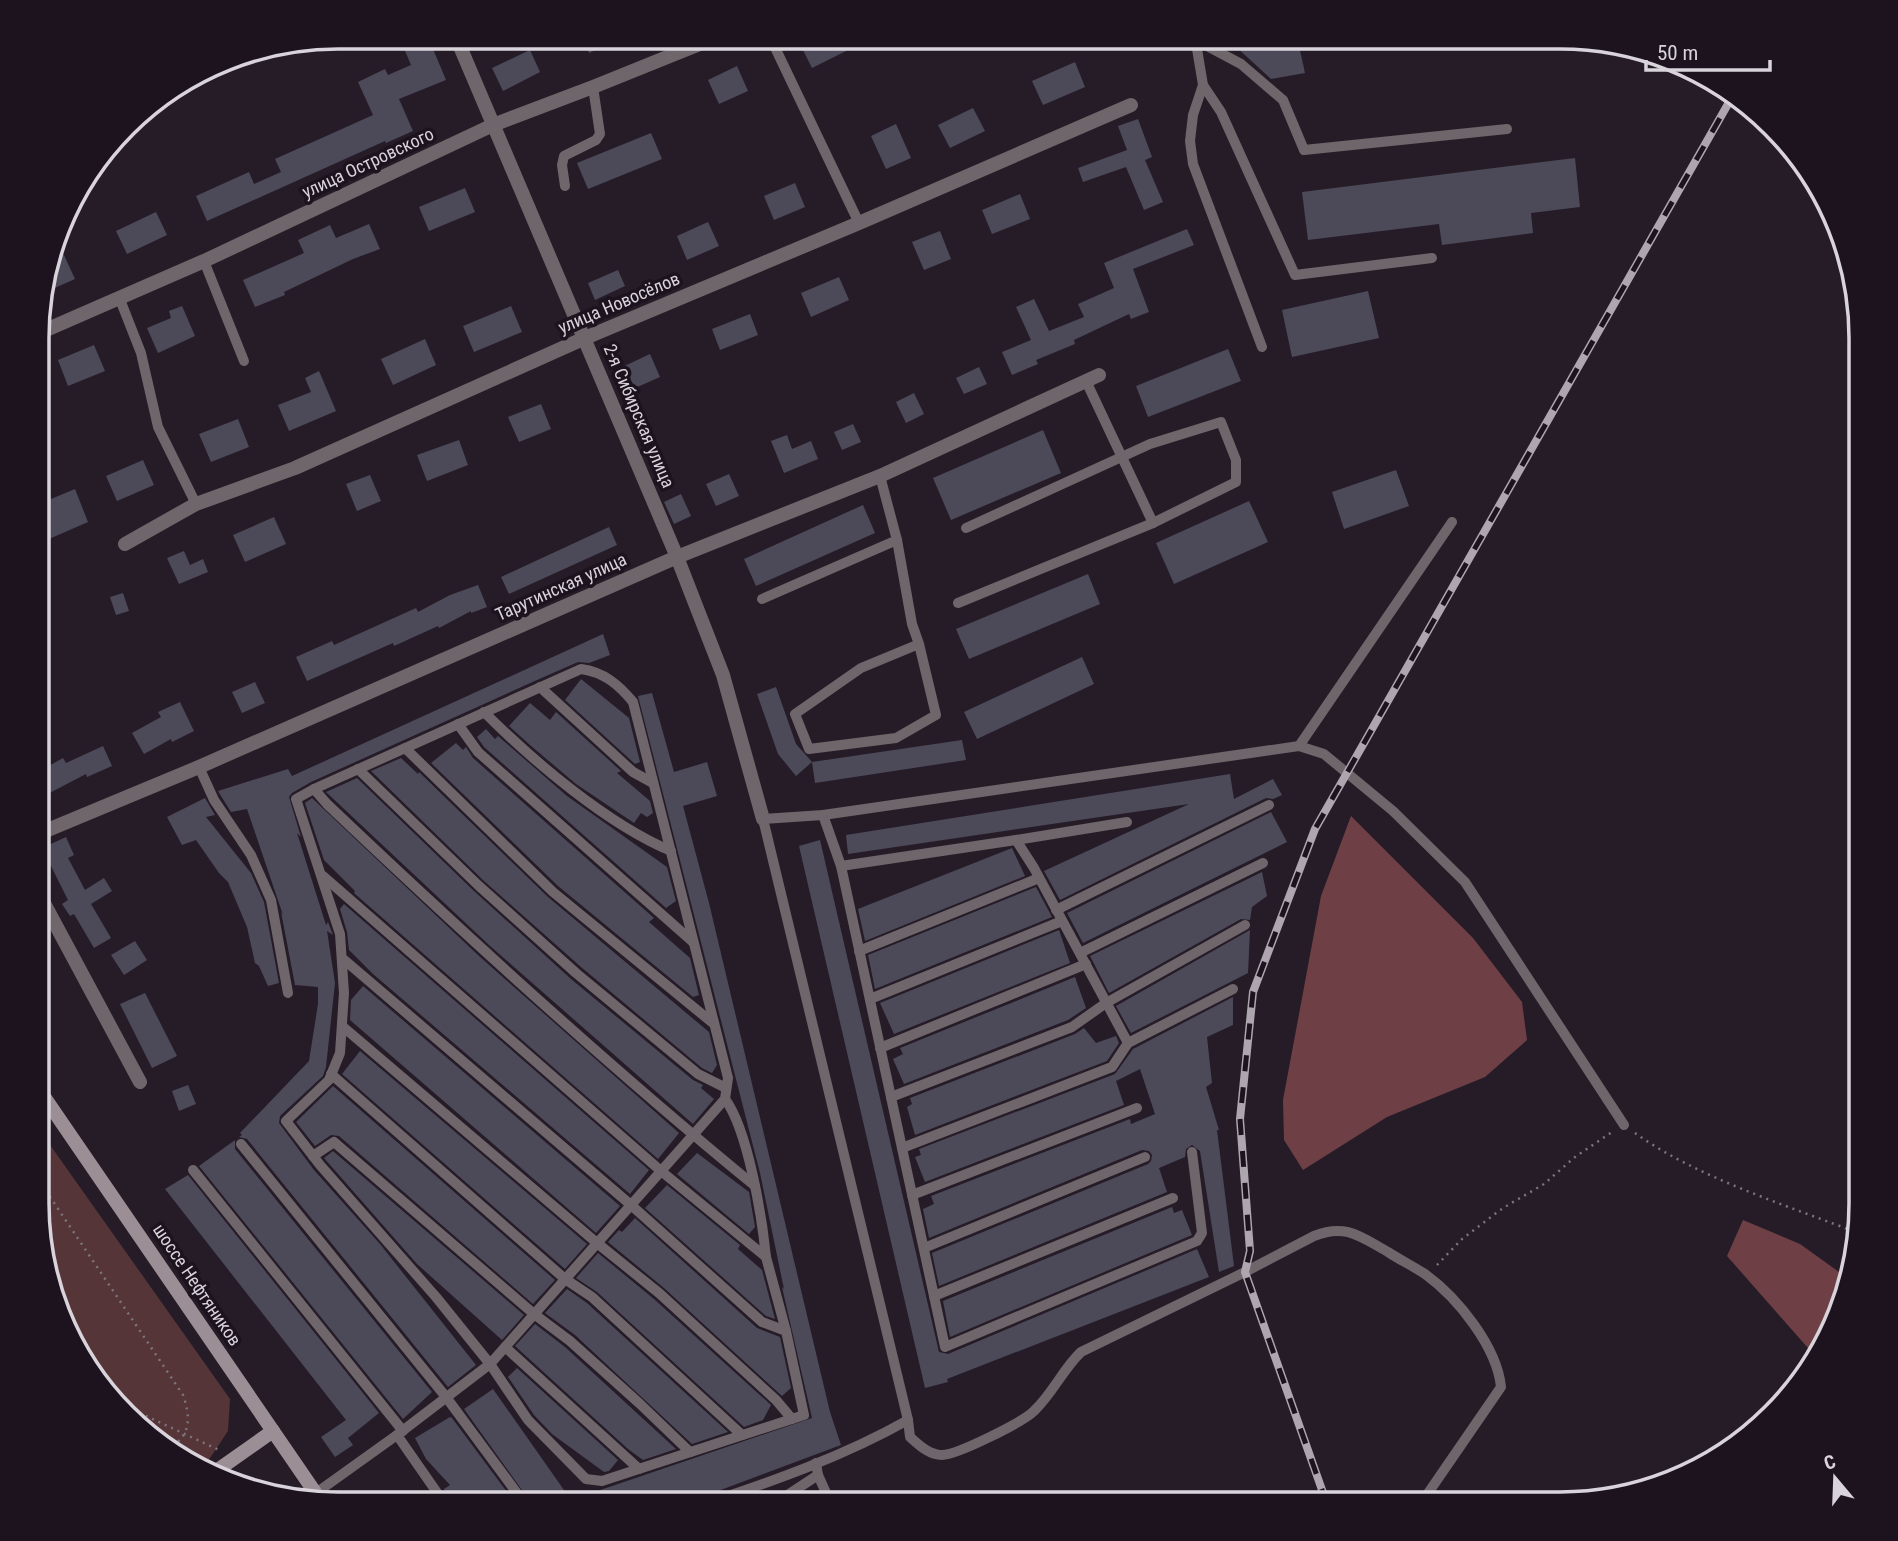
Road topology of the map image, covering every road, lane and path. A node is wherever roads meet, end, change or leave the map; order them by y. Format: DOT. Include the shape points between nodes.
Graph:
graph roads {
  1 [pos="461,49"];
  2 [pos="687,49"];
  3 [pos="776,49"];
  4 [pos="1198,49"];
  5 [pos="1215,49"];
  6 [pos="1203,85"];
  7 [pos="593,87"];
  8 [pos="1131,105"];
  9 [pos="493,125"];
  10 [pos="1507,129"];
  11 [pos="565,186"];
  12 [pos="859,223"];
  13 [pos="1432,258"];
  14 [pos="204,261"];
  15 [pos="119,297"];
  16 [pos="50,328"];
  17 [pos="585,338"];
  18 [pos="1262,347"];
  19 [pos="244,361"];
  20 [pos="1092,378"];
  21 [pos="1122,458"];
  22 [pos="880,476"];
  23 [pos="196,504"];
  24 [pos="1452,522"];
  25 [pos="1153,523"];
  26 [pos="966,528"];
  27 [pos="897,540"];
  28 [pos="125,544"];
  29 [pos="677,557"];
  30 [pos="762,599"];
  31 [pos="958,603"];
  32 [pos="919,644"];
  33 [pos="540,687"];
  34 [pos="484,712"];
  35 [pos="458,724"];
  36 [pos="1300,746"];
  37 [pos="405,748"];
  38 [pos="198,767"];
  39 [pos="359,769"];
  40 [pos="653,783"];
  41 [pos="314,789"];
  42 [pos="1269,805"];
  43 [pos="823,815"];
  44 [pos="763,819"];
  45 [pos="1127,822"];
  46 [pos="49,829"];
  47 [pos="1016,840"];
  48 [pos="670,851"];
  49 [pos="1263,863"];
  50 [pos="841,866"];
  51 [pos="320,873"];
  52 [pos="1039,878"];
  53 [pos="1056,910"];
  54 [pos="49,912"];
  55 [pos="1062,921"];
  56 [pos="1245,925"];
  57 [pos="694,943"];
  58 [pos="859,951"];
  59 [pos="1080,953"];
  60 [pos="342,958"];
  61 [pos="1086,964"];
  62 [pos="1233,989"];
  63 [pos="288,993"];
  64 [pos="870,999"];
  65 [pos="1106,1003"];
  66 [pos="714,1024"];
  67 [pos="342,1026"];
  68 [pos="1128,1043"];
  69 [pos="880,1048"];
  70 [pos="331,1074"];
  71 [pos="140,1082"];
  72 [pos="726,1094"];
  73 [pos="891,1097"];
  74 [pos="49,1104"];
  75 [pos="1136,1108"];
  76 [pos="1624,1125"];
  77 [pos="693,1135"];
  78 [pos="241,1144"];
  79 [pos="902,1148"];
  80 [pos="1192,1152"];
  81 [pos="313,1156"];
  82 [pos="1145,1157"];
  83 [pos="193,1170"];
  84 [pos="661,1171"];
  85 [pos="755,1186"];
  86 [pos="912,1195"];
  87 [pos="49,1197"];
  88 [pos="1173,1198"];
  89 [pos="631,1205"];
  90 [pos="1848,1229"];
  91 [pos="597,1243"];
  92 [pos="923,1248"];
  93 [pos="766,1257"];
  94 [pos="1426,1275"];
  95 [pos="565,1279"];
  96 [pos="934,1296"];
  97 [pos="534,1314"];
  98 [pos="786,1331"];
  99 [pos="505,1347"];
  100 [pos="490,1364"];
  101 [pos="446,1398"];
  102 [pos="139,1412"];
  103 [pos="792,1419"];
  104 [pos="908,1420"];
  105 [pos="273,1431"];
  106 [pos="185,1433"];
  107 [pos="400,1433"];
  108 [pos="742,1435"];
  109 [pos="176,1442"];
  110 [pos="219,1450"];
  111 [pos="690,1452"];
  112 [pos="817,1463"];
  113 [pos="221,1467"];
  114 [pos="639,1469"];
  115 [pos="817,1475"];
  116 [pos="314,1491"];
  117 [pos="329,1492"];
  118 [pos="437,1492"];
  119 [pos="516,1492"];
  120 [pos="740,1492"];
  121 [pos="792,1492"];
  122 [pos="825,1492"];
  123 [pos="1429,1492"];
  1 -- 9 [label="street, 2-я Сибирская улица"];
  2 -- 7 [label="street, улица Островского"];
  3 -- 12 [label="lane"];
  4 -- 6 [label="lane"];
  5 -- 10 [label="lane" via="1241,64 1283,100 1304,149"];
  6 -- 13 [label="lane" via="1221,112 1295,275"];
  6 -- 18 [label="lane" via="1193,116 1193,164"];
  7 -- 9 [label="street, улица Островского"];
  7 -- 11 [label="lane" via="600,134 565,156"];
  8 -- 12 [label="street, улица Новосёлов"];
  9 -- 14 [label="street, улица Островского"];
  9 -- 17 [label="street, 2-я Сибирская улица"];
  12 -- 17 [label="street, улица Новосёлов"];
  14 -- 15 [label="street, улица Островского"];
  14 -- 19 [label="lane"];
  15 -- 16 [label="street, улица Островского"];
  15 -- 23 [label="lane" via="142,354 158,427"];
  17 -- 23 [label="street, улица Новосёлов" via="295,468"];
  17 -- 29 [label="street, 2-я Сибирская улица"];
  20 -- 21 [label="lane"];
  20 -- 22 [label="street, Тарутинская улица"];
  21 -- 25 [label="lane"];
  21 -- 25 [label="lane" via="1150,444 1221,422 1236,460 1236,482"];
  21 -- 26 [label="lane"];
  22 -- 27 [label="lane"];
  22 -- 29 [label="street, Тарутинская улица"];
  23 -- 28 [label="street, улица Новосёлов"];
  24 -- 36 [label="lane"];
  25 -- 31 [label="lane"];
  27 -- 30 [label="lane"];
  27 -- 32 [label="lane"];
  29 -- 38 [label="street, Тарутинская улица"];
  29 -- 44 [label="street, 2-я Сибирская улица" via="723,675"];
  32 -- 32 [label="lane" via="936,715 896,738 809,748 795,714 861,668"];
  33 -- 34 [label="lane"];
  33 -- 40 [label="lane" via="633,772"];
  33 -- 40 [label="lane" via="581,669 617,683 633,702"];
  34 -- 35 [label="lane"];
  34 -- 48 [label="lane" via="520,747 597,807"];
  35 -- 37 [label="lane"];
  35 -- 57 [label="lane" via="494,767"];
  36 -- 43 [label="lane"];
  36 -- 76 [label="lane" via="1324,754 1393,811 1465,882"];
  37 -- 39 [label="lane"];
  37 -- 66 [label="lane" via="553,892"];
  38 -- 46 [label="street, Тарутинская улица"];
  38 -- 63 [label="lane" via="251,855 271,900"];
  39 -- 41 [label="lane"];
  39 -- 72 [label="lane" via="576,973"];
  40 -- 48 [label="lane"];
  41 -- 51 [label="lane" via="297,802"];
  41 -- 77 [label="lane" via="506,973"];
  42 -- 53 [label="lane"];
  43 -- 44 [label="lane"];
  43 -- 50 [label="lane"];
  44 -- 104 [label="lane"];
  45 -- 47 [label="lane"];
  47 -- 50 [label="lane"];
  47 -- 52 [label="lane"];
  48 -- 57 [label="lane"];
  49 -- 59 [label="lane"];
  50 -- 58 [label="lane"];
  51 -- 60 [label="lane" via="340,934"];
  51 -- 84 [label="lane"];
  52 -- 53 [label="lane"];
  52 -- 58 [label="lane"];
  53 -- 55 [label="lane"];
  54 -- 71 [label="street"];
  55 -- 59 [label="lane"];
  55 -- 64 [label="lane"];
  56 -- 65 [label="lane"];
  57 -- 66 [label="lane"];
  58 -- 64 [label="lane"];
  59 -- 61 [label="lane"];
  60 -- 67 [label="lane"];
  60 -- 89 [label="lane"];
  61 -- 65 [label="lane"];
  61 -- 69 [label="lane"];
  62 -- 68 [label="lane"];
  64 -- 69 [label="lane"];
  65 -- 68 [label="lane"];
  65 -- 73 [label="lane" via="1072,1027"];
  66 -- 72 [label="lane" via="728,1079"];
  67 -- 70 [label="lane" via="340,1053"];
  67 -- 91 [label="lane"];
  68 -- 79 [label="lane" via="1112,1067"];
  69 -- 73 [label="lane"];
  70 -- 81 [label="lane" via="286,1121"];
  70 -- 95 [label="lane"];
  72 -- 77 [label="lane"];
  72 -- 85 [label="lane"];
  73 -- 79 [label="lane"];
  74 -- 105 [label="main road, шоссе Нефтяников"];
  75 -- 86 [label="lane"];
  76 -- 90 [label="path" via="1655,1147 1733,1184"];
  76 -- 94 [label="path" via="1503,1208"];
  77 -- 84 [label="lane"];
  77 -- 85 [label="lane"];
  78 -- 101 [label="lane"];
  79 -- 86 [label="lane"];
  80 -- 96 [label="lane" via="1202,1233 1197,1241 945,1347"];
  81 -- 97 [label="lane" via="334,1142"];
  81 -- 100 [label="lane"];
  82 -- 92 [label="lane"];
  83 -- 107 [label="lane"];
  84 -- 89 [label="lane"];
  84 -- 93 [label="lane"];
  85 -- 93 [label="lane"];
  86 -- 92 [label="lane"];
  87 -- 106 [label="path" via="183,1395 190,1414"];
  88 -- 96 [label="lane"];
  89 -- 91 [label="lane"];
  89 -- 98 [label="lane" via="762,1322"];
  91 -- 95 [label="lane"];
  91 -- 103 [label="lane" via="659,1293"];
  92 -- 96 [label="lane"];
  93 -- 98 [label="lane"];
  94 -- 104 [label="lane" via="1356,1233 1326,1231 1081,1352 1032,1413 1012,1426 943,1455 924,1450 910,1437"];
  94 -- 123 [label="lane" via="1457,1304 1490,1349 1501,1387"];
  95 -- 97 [label="lane"];
  95 -- 108 [label="lane" via="592,1297"];
  97 -- 99 [label="lane"];
  97 -- 111 [label="lane" via="570,1341"];
  98 -- 103 [label="lane" via="804,1415"];
  99 -- 100 [label="lane"];
  99 -- 114 [label="lane"];
  100 -- 101 [label="lane"];
  100 -- 114 [label="lane" via="528,1420 586,1479 603,1482"];
  101 -- 107 [label="lane"];
  101 -- 119 [label="lane"];
  102 -- 106 [label="path"];
  103 -- 108 [label="lane"];
  104 -- 112 [label="lane"];
  105 -- 113 [label="main road"];
  105 -- 116 [label="main road, шоссе Нефтяников"];
  106 -- 109 [label="path"];
  106 -- 110 [label="path"];
  107 -- 117 [label="lane"];
  107 -- 118 [label="lane"];
  108 -- 111 [label="lane"];
  111 -- 114 [label="lane"];
  112 -- 115 [label="lane"];
  112 -- 120 [label="lane"];
  115 -- 121 [label="lane"];
  115 -- 122 [label="lane"];
}
